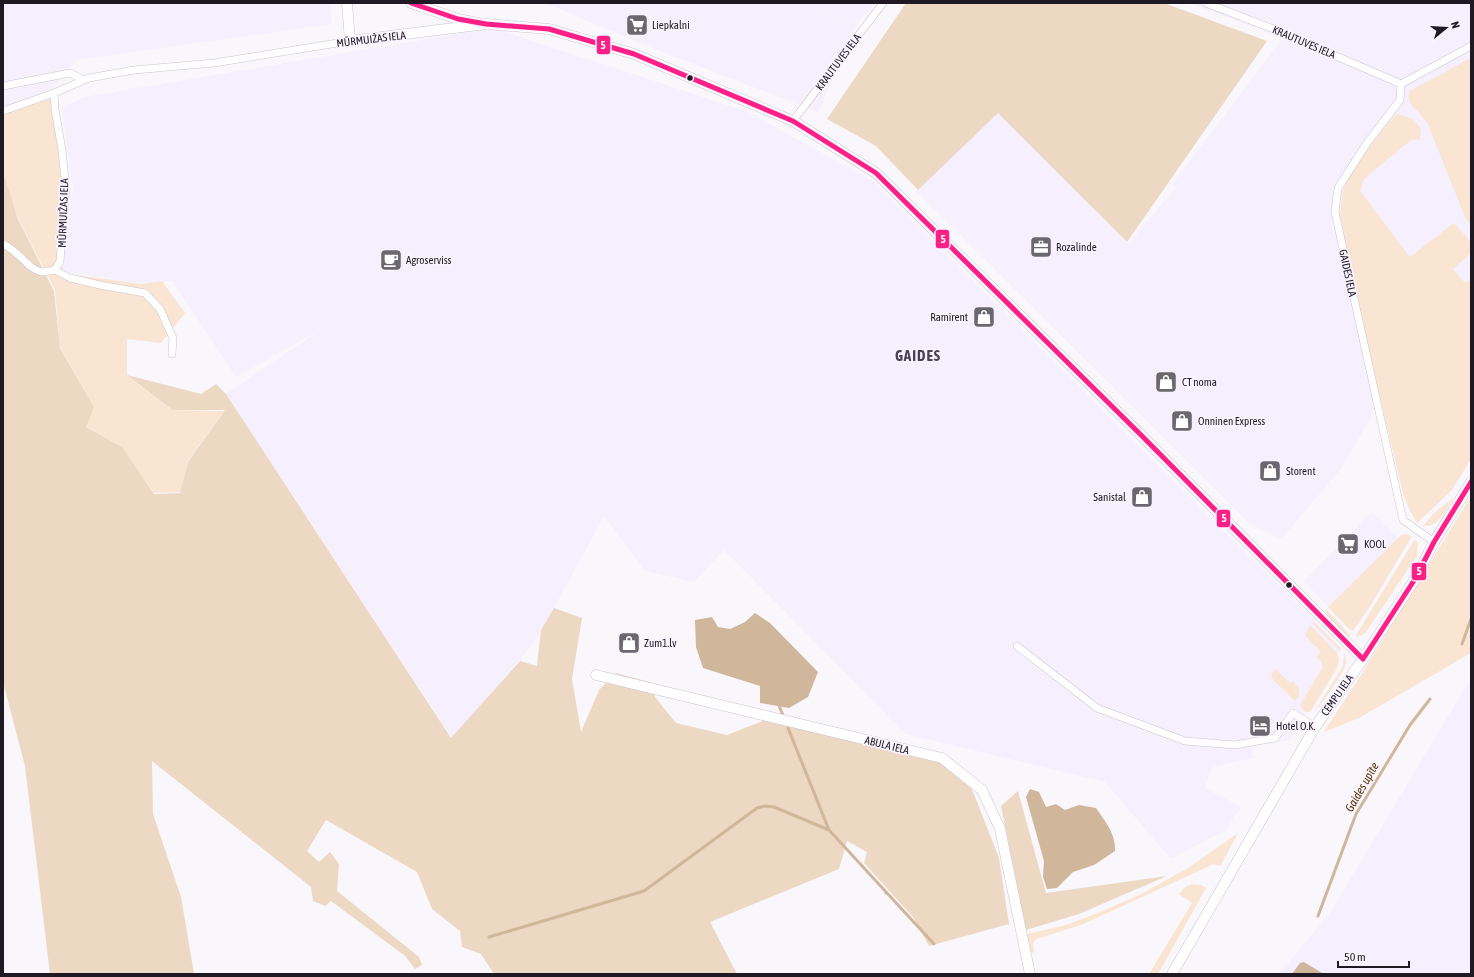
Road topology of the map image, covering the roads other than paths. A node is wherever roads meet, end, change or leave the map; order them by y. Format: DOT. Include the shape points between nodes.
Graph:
graph roads {
  1 [pos="347,3"];
  2 [pos="411,3"];
  3 [pos="883,3"];
  4 [pos="1206,3"];
  5 [pos="486,24"];
  6 [pos="350,41"];
  7 [pos="1471,46"];
  8 [pos="84,80"];
  9 [pos="1401,84"];
  10 [pos="3,86"];
  11 [pos="54,93"];
  12 [pos="3,111"];
  13 [pos="793,121"];
  14 [pos="3,244"];
  15 [pos="55,270"];
  16 [pos="172,354"];
  17 [pos="1471,482"];
  18 [pos="1434,542"];
  19 [pos="1017,646"];
  20 [pos="1363,659"];
  21 [pos="596,675"];
  22 [pos="1315,727"];
  23 [pos="1030,974"];
  24 [pos="1172,974"];
  1 -- 6 [label="street"];
  2 -- 5 [label="street" via="458,19"];
  3 -- 13 [label="street, KRAUTUVES IELA"];
  4 -- 9 [label="street, KRAUTUVES IELA"];
  5 -- 6 [label="street, MŪRMUIŽAS IELA"];
  5 -- 13 [label="street, MŪRMUIŽAS IELA" via="548,29 634,54"];
  6 -- 8 [label="street, MŪRMUIŽAS IELA" via="214,63 134,70"];
  7 -- 9 [label="street"];
  8 -- 10 [label="street" via="70,73"];
  8 -- 11 [label="street, MŪRMUIŽAS IELA"];
  9 -- 18 [label="street, GAIDES IELA" via="1400,100 1367,143 1338,188 1335,212 1403,520"];
  11 -- 12 [label="street, MŪRMUIŽAS IELA"];
  11 -- 15 [label="street, MŪRMUIŽAS IELA" via="66,189 60,261"];
  13 -- 20 [label="street, MŪRMUIŽAS IELA" via="876,173"];
  14 -- 15 [label="street" via="11,247 31,266 43,272"];
  15 -- 16 [label="street" via="70,278 145,293 160,309 173,338"];
  17 -- 18 [label="street, CEMPU IELA"];
  18 -- 20 [label="street, CEMPU IELA" via="1415,579"];
  19 -- 22 [label="street" via="1097,708 1185,741 1235,745 1274,738 1293,713"];
  20 -- 22 [label="street, CEMPU IELA"];
  21 -- 23 [label="street, ABULA IELA" via="942,758 982,790 1000,829"];
  22 -- 24 [label="street, CEMPU IELA"];
}
